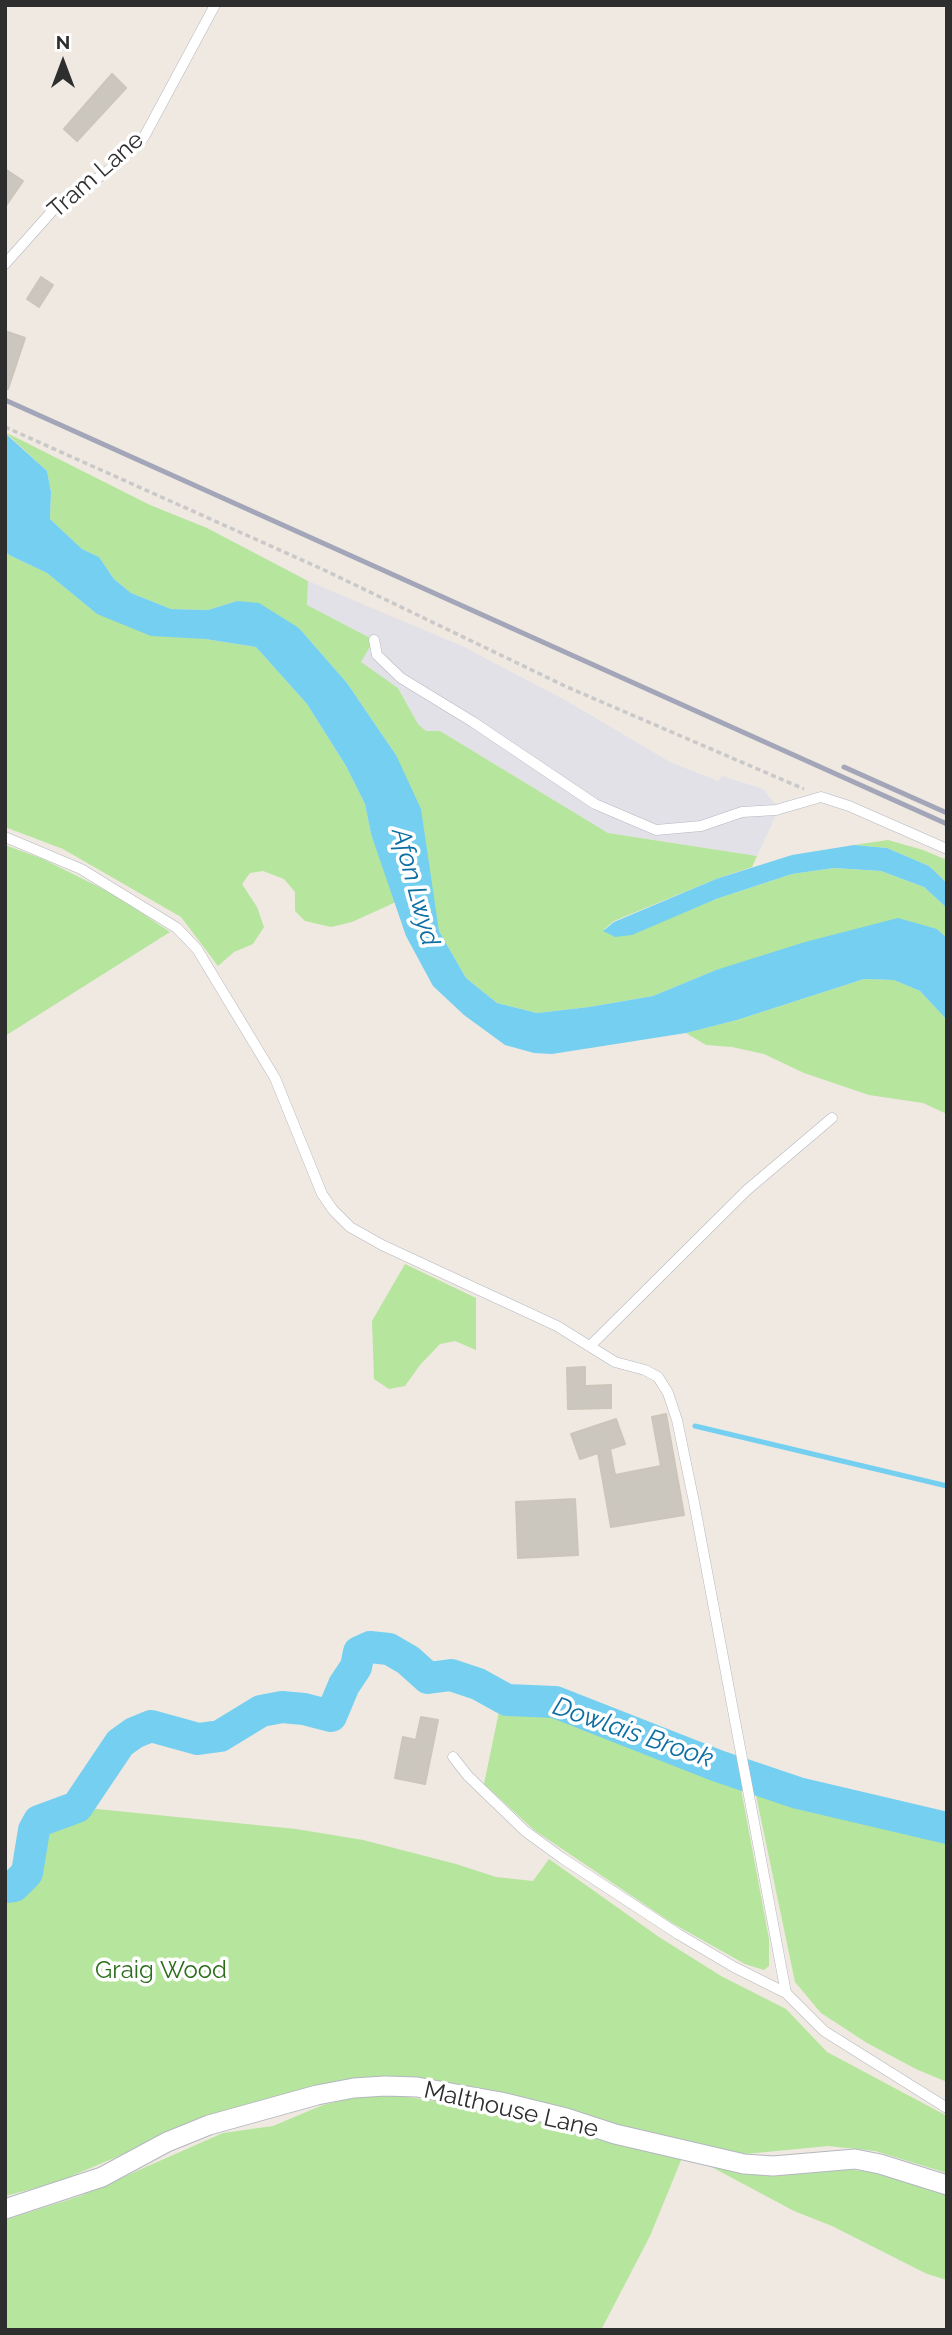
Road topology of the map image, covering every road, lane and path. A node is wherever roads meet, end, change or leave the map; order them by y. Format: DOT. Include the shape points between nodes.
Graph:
graph roads {
  1 [pos="215,5"];
  2 [pos="5,264"];
  3 [pos="5,427"];
  4 [pos="374,640"];
  5 [pos="821,797"];
  6 [pos="5,838"];
  7 [pos="947,849"];
  8 [pos="832,1118"];
  9 [pos="590,1346"];
  10 [pos="453,1757"];
  11 [pos="786,1993"];
  12 [pos="947,2108"];
  13 [pos="947,2185"];
  14 [pos="5,2209"];
  1 -- 2 [label="lane, Tram Lane" via="145,136 109,170 54,209"];
  3 -- 5 [label="path" via="322,569 566,687"];
  4 -- 5 [label="lane" via="377,655 401,678 595,804 656,830 701,826 742,812 776,810"];
  5 -- 7 [label="lane"];
  6 -- 9 [label="lane" via="81,869 177,928 197,949 275,1077 322,1194 349,1227 558,1326"];
  8 -- 9 [label="lane" via="747,1190"];
  9 -- 11 [label="lane" via="615,1362 658,1377 677,1420"];
  10 -- 11 [label="lane" via="525,1831 562,1858 678,1934"];
  11 -- 12 [label="lane" via="824,2031"];
  13 -- 14 [label="street, Malthouse Lane" via="855,2159 744,2164 501,2102 385,2085 317,2095 209,2125 102,2177"];
}
